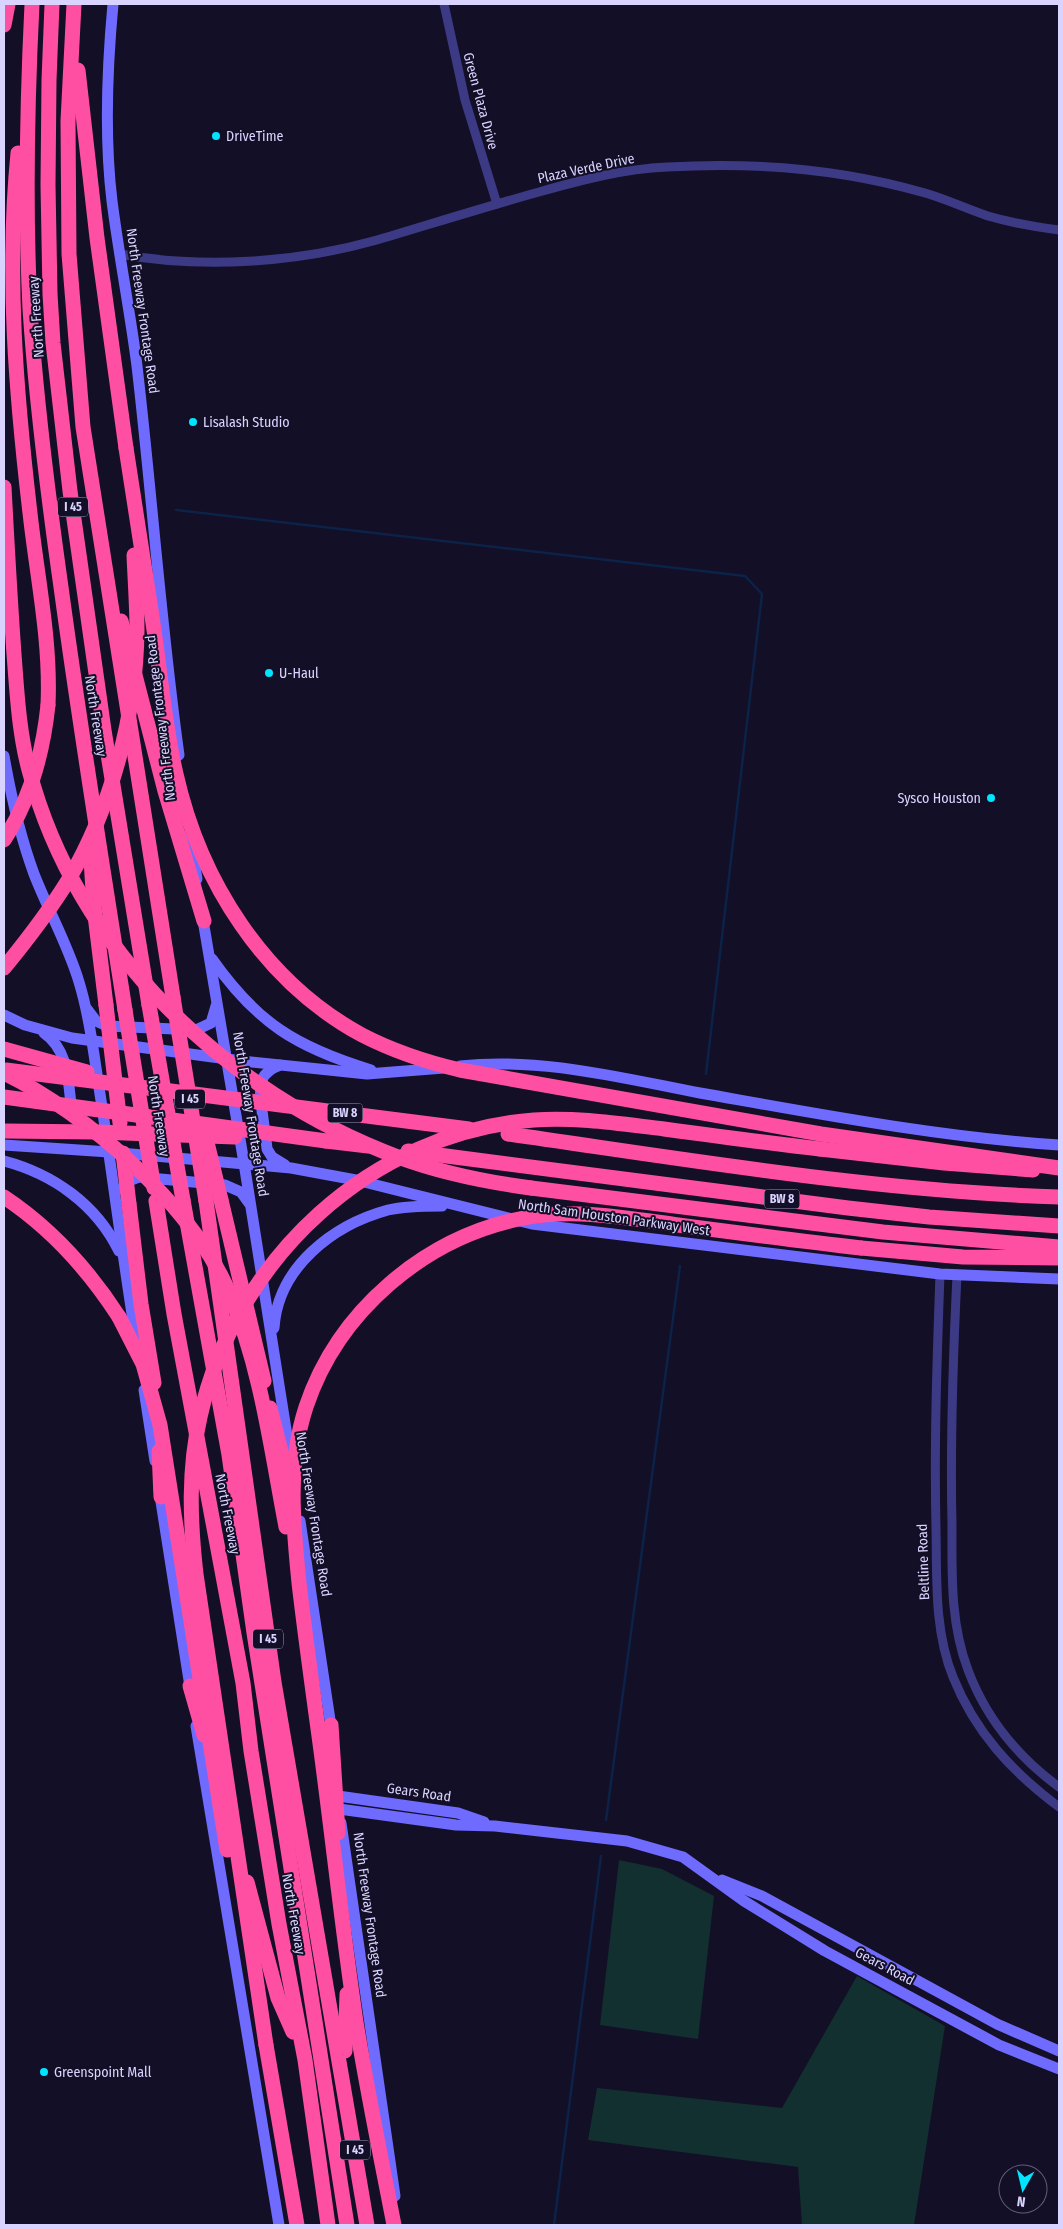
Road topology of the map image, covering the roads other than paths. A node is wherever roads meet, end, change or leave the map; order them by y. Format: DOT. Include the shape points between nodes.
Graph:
graph roads {
  1 [pos="8,4"];
  2 [pos="32,4"];
  3 [pos="52,4"];
  4 [pos="74,4"];
  5 [pos="113,4"];
  6 [pos="444,4"];
  7 [pos="4,25"];
  8 [pos="29,50"];
  9 [pos="497,204"];
  10 [pos="1059,230"];
  11 [pos="119,254"];
  12 [pos="126,448"];
  13 [pos="4,487"];
  14 [pos="98,533"];
  15 [pos="84,745"];
  16 [pos="4,756"];
  17 [pos="4,840"];
  18 [pos="204,921"];
  19 [pos="209,955"];
  20 [pos="4,968"];
  21 [pos="83,998"];
  22 [pos="217,999"];
  23 [pos="4,1015"];
  24 [pos="40,1029"];
  25 [pos="92,1042"];
  26 [pos="4,1049"];
  27 [pos="228,1059"];
  28 [pos="184,1064"];
  29 [pos="280,1065"];
  30 [pos="4,1071"];
  31 [pos="387,1074"];
  32 [pos="181,1092"];
  33 [pos="4,1097"];
  34 [pos="4,1131"];
  35 [pos="326,1140"];
  36 [pos="4,1145"];
  37 [pos="1059,1146"];
  38 [pos="56,1148"];
  39 [pos="109,1152"];
  40 [pos="4,1161"];
  41 [pos="244,1163"];
  42 [pos="290,1168"];
  43 [pos="1059,1169"];
  44 [pos="4,1197"];
  45 [pos="1059,1197"];
  46 [pos="122,1206"];
  47 [pos="458,1206"];
  48 [pos="251,1207"];
  49 [pos="1059,1226"];
  50 [pos="1059,1247"];
  51 [pos="122,1258"];
  52 [pos="1059,1258"];
  53 [pos="940,1274"];
  54 [pos="957,1275"];
  55 [pos="1059,1279"];
  56 [pos="273,1342"];
  57 [pos="161,1498"];
  58 [pos="301,1530"];
  59 [pos="303,1616"];
  60 [pos="190,1686"];
  61 [pos="331,1725"];
  62 [pos="1059,1787"];
  63 [pos="338,1796"];
  64 [pos="1059,1807"];
  65 [pos="339,1809"];
  66 [pos="495,1826"];
  67 [pos="707,1873"];
  68 [pos="833,1936"];
  69 [pos="825,1951"];
  70 [pos="962,2004"];
  71 [pos="956,2021"];
  72 [pos="266,2045"];
  73 [pos="1059,2051"];
  74 [pos="305,2060"];
  75 [pos="1059,2069"];
  76 [pos="343,2074"];
  77 [pos="279,2225"];
  78 [pos="297,2225"];
  79 [pos="328,2225"];
  80 [pos="348,2225"];
  81 [pos="367,2225"];
  82 [pos="394,2225"];
  83 [pos="400,2225"];
  1 -- 7 [label="highway"];
  2 -- 8 [label="highway, North Freeway / I 45"];
  3 -- 80 [label="highway, North Freeway / I 45, bridge" via="48,185 50,294 70,491 104,730 149,1005 229,1454 257,1653"];
  4 -- 12 [label="highway" via="87,156"];
  4 -- 14 [label="highway, North Freeway / I 45" via="68,122 69,254 82,418"];
  5 -- 11 [label="main road, North Freeway Frontage Road" via="107,114 109,174"];
  6 -- 9 [label="street, Green Plaza Drive" via="465,100"];
  8 -- 15 [label="highway, North Freeway / I 45" via="27,215 34,353 47,488"];
  8 -- 17 [label="highway, bridge" via="13,215 13,334 26,482 48,648 48,705 44,740 34,775"];
  9 -- 10 [label="street, Plaza Verde Drive" via="585,179 632,170 721,165 861,177 927,193 1020,225"];
  9 -- 11 [label="street, Plaza Verde Drive" via="375,240 302,255 231,262 186,262"];
  11 -- 18 [label="main road, North Freeway Frontage Road" via="137,364 171,696"];
  12 -- 20 [label="highway, bridge" via="137,632 126,729 107,794 78,861 48,911"];
  12 -- 43 [label="highway, bridge" via="176,773 200,853 234,915 273,964 320,1007 388,1047 460,1070 821,1134"];
  13 -- 50 [label="highway, bridge" via="20,718 29,770 45,821 75,885 131,965 165,1005 252,1080 312,1118 366,1144 430,1168 485,1181 873,1231"];
  14 -- 18 [label="highway" via="165,790"];
  14 -- 28 [label="highway, North Freeway / I 45, bridge"];
  15 -- 46 [label="highway, bridge" via="94,907 106,1005"];
  15 -- 74 [label="highway, North Freeway / I 45, bridge" via="174,1314 243,1683 278,1924"];
  16 -- 21 [label="main road" via="25,846 74,966"];
  18 -- 19 [label="main road, North Freeway Frontage Road"];
  19 -- 22 [label="main road, North Freeway Frontage Road"];
  19 -- 31 [label="main road" via="233,988 278,1029 326,1054"];
  21 -- 22 [label="main road" via="92,1016 106,1026 196,1030 211,1024"];
  21 -- 25 [label="main road"];
  22 -- 27 [label="main road, North Freeway Frontage Road"];
  23 -- 24 [label="main road"];
  24 -- 25 [label="main road"];
  24 -- 38 [label="main road" via="53,1038 64,1056 73,1129 65,1143"];
  25 -- 27 [label="main road"];
  25 -- 39 [label="main road"];
  26 -- 32 [label="highway, bridge" via="78,1070"];
  27 -- 29 [label="main road"];
  27 -- 41 [label="main road, North Freeway Frontage Road"];
  28 -- 58 [label="highway, bridge" via="210,1154"];
  28 -- 76 [label="highway, North Freeway / I 45, bridge" via="274,1682"];
  29 -- 31 [label="main road"];
  29 -- 42 [label="main road" via="268,1071 260,1088 268,1149 272,1157"];
  30 -- 32 [label="highway, BW 8, bridge"];
  30 -- 59 [label="highway, bridge" via="64,1109 117,1149 195,1234 214,1264 229,1292 249,1350"];
  31 -- 37 [label="main road" via="469,1065 520,1065 585,1071 922,1131"];
  32 -- 45 [label="highway, BW 8, bridge" via="890,1185"];
  33 -- 35 [label="highway, BW 8, bridge"];
  34 -- 35 [label="highway, bridge"];
  35 -- 49 [label="highway, BW 8, bridge" via="848,1208"];
  36 -- 38 [label="main road, North Sam Houston Parkway West"];
  38 -- 39 [label="main road, North Sam Houston Parkway West"];
  39 -- 41 [label="main road, North Sam Houston Parkway West"];
  39 -- 46 [label="main road"];
  40 -- 51 [label="main road" via="46,1177 83,1202 105,1226"];
  41 -- 42 [label="main road, North Sam Houston Parkway West"];
  41 -- 48 [label="main road, North Freeway Frontage Road"];
  42 -- 47 [label="main road, North Sam Houston Parkway West" via="356,1180"];
  43 -- 72 [label="highway, bridge" via="944,1163 599,1122 532,1120 462,1134 402,1158 339,1197 296,1234 269,1266 223,1347 200,1417 191,1483 198,1584"];
  44 -- 72 [label="highway, bridge" via="55,1237 100,1286 132,1341 150,1387 167,1458 220,1818"];
  46 -- 48 [label="main road" via="118,1197 131,1180 149,1177 234,1187"];
  46 -- 51 [label="main road"];
  46 -- 57 [label="highway" via="158,1408"];
  47 -- 53 [label="main road, North Sam Houston Parkway West" via="532,1224"];
  47 -- 56 [label="main road" via="390,1210 351,1224 312,1250 290,1277 277,1307"];
  48 -- 56 [label="main road, North Freeway Frontage Road"];
  51 -- 57 [label="main road"];
  52 -- 59 [label="highway, bridge" via="963,1257 898,1252 576,1213 521,1218 454,1242 384,1288 362,1310 317,1378 299,1434 293,1473 293,1522"];
  53 -- 54 [label="main road, North Sam Houston Parkway West"];
  53 -- 64 [label="street, Beltline Road" via="934,1454 937,1591 945,1652 966,1704 996,1751 1015,1772"];
  54 -- 55 [label="main road, North Sam Houston Parkway West"];
  54 -- 62 [label="street, Beltline Road" via="950,1454 953,1590 961,1649 980,1697 1003,1734 1026,1760"];
  56 -- 58 [label="main road, North Freeway Frontage Road"];
  57 -- 60 [label="main road"];
  58 -- 61 [label="main road, North Freeway Frontage Road"];
  59 -- 82 [label="highway, bridge" via="357,2024"];
  60 -- 74 [label="highway" via="278,1998"];
  60 -- 77 [label="main road"];
  61 -- 63 [label="main road, North Freeway Frontage Road"];
  61 -- 76 [label="highway" via="348,2001"];
  63 -- 65 [label="main road, North Freeway Frontage Road"];
  63 -- 66 [label="main road, Gears Road" via="458,1813"];
  65 -- 66 [label="main road, Gears Road" via="456,1826"];
  65 -- 83 [label="main road, North Freeway Frontage Road"];
  66 -- 67 [label="main road, Gears Road" via="627,1841 682,1858"];
  67 -- 68 [label="main road, Gears Road" via="762,1896"];
  67 -- 69 [label="main road, Gears Road" via="744,1901"];
  68 -- 69 [label="main road"];
  68 -- 70 [label="main road, Gears Road"];
  69 -- 71 [label="main road, Gears Road"];
  70 -- 71 [label="main road"];
  70 -- 73 [label="main road, Gears Road" via="997,2024"];
  71 -- 75 [label="main road, Gears Road" via="999,2045"];
  72 -- 78 [label="highway"];
  74 -- 79 [label="highway, North Freeway / I 45"];
  76 -- 81 [label="highway, North Freeway / I 45"];
}
